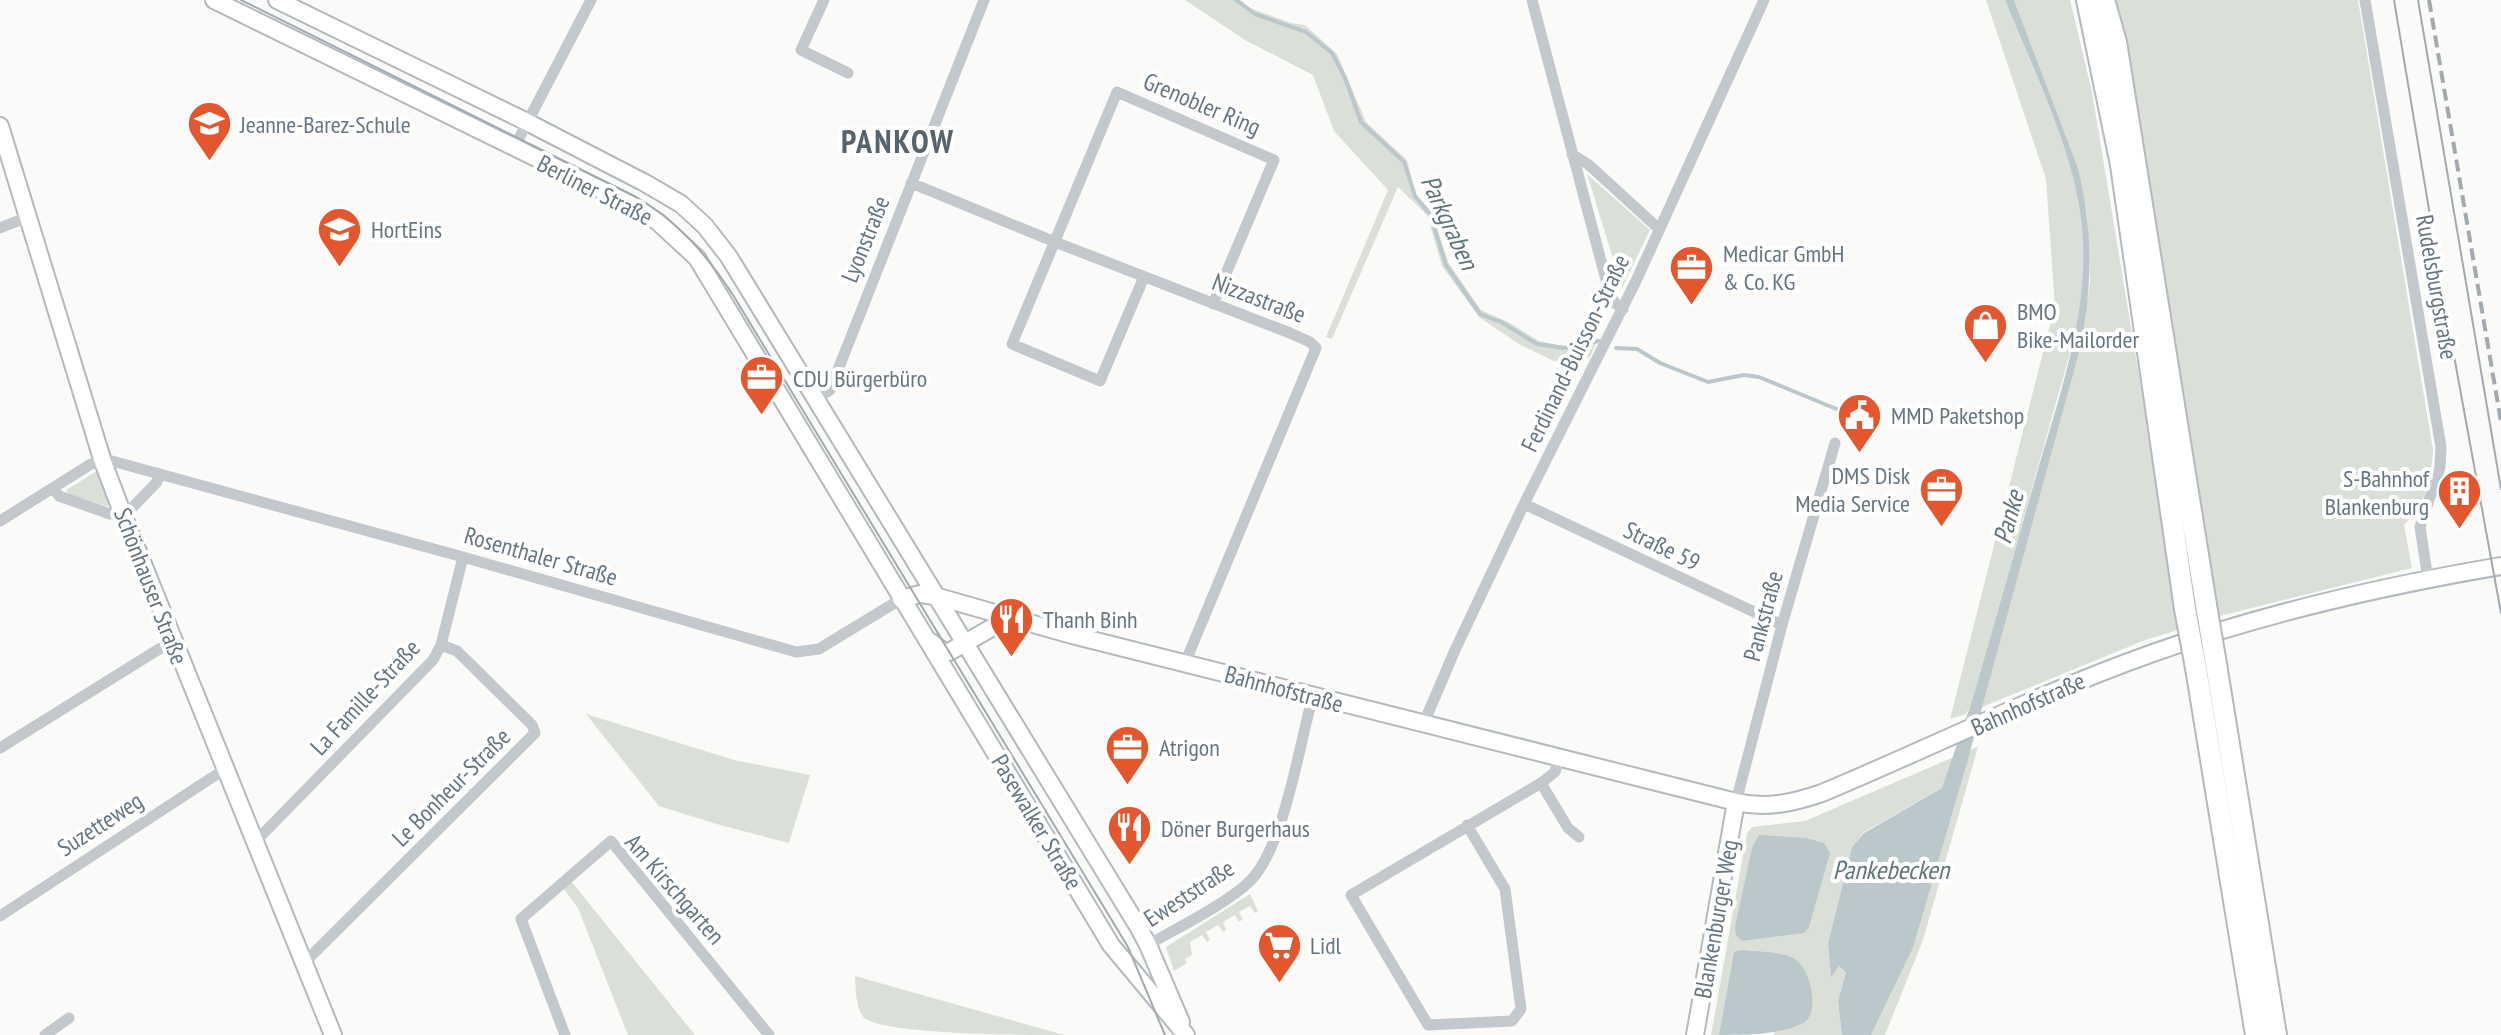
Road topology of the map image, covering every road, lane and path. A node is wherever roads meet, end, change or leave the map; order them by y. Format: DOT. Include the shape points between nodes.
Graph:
graph roads {
  1 [pos="214,0"];
  2 [pos="277,0"];
  3 [pos="591,0"];
  4 [pos="824,0"];
  5 [pos="984,0"];
  6 [pos="1532,0"];
  7 [pos="1764,0"];
  8 [pos="2087,0"];
  9 [pos="2104,0"];
  10 [pos="2365,0"];
  11 [pos="848,73"];
  12 [pos="527,122"];
  13 [pos="0,126"];
  14 [pos="514,148"];
  15 [pos="1572,154"];
  16 [pos="911,183"];
  17 [pos="28,217"];
  18 [pos="0,228"];
  19 [pos="1659,229"];
  20 [pos="1055,242"];
  21 [pos="1144,277"];
  22 [pos="1213,304"];
  23 [pos="1623,309"];
  24 [pos="815,399"];
  25 [pos="1835,443"];
  26 [pos="103,462"];
  27 [pos="158,473"];
  28 [pos="53,488"];
  29 [pos="1524,504"];
  30 [pos="122,512"];
  31 [pos="0,521"];
  32 [pos="463,557"];
  33 [pos="2501,566"];
  34 [pos="2428,579"];
  35 [pos="935,596"];
  36 [pos="901,599"];
  37 [pos="1009,618"];
  38 [pos="1782,625"];
  39 [pos="926,638"];
  40 [pos="172,641"];
  41 [pos="965,644"];
  42 [pos="441,645"];
  43 [pos="1185,663"];
  44 [pos="2206,666"];
  45 [pos="1313,696"];
  46 [pos="1423,725"];
  47 [pos="0,748"];
  48 [pos="1559,759"];
  49 [pos="225,769"];
  50 [pos="1541,783"];
  51 [pos="1060,802"];
  52 [pos="1736,802"];
  53 [pos="1034,817"];
  54 [pos="1467,825"];
  55 [pos="1579,837"];
  56 [pos="255,842"];
  57 [pos="0,916"];
  58 [pos="1148,945"];
  59 [pos="302,961"];
  60 [pos="1124,963"];
  61 [pos="69,1018"];
  62 [pos="45,1035"];
  63 [pos="333,1035"];
  64 [pos="565,1035"];
  65 [pos="769,1035"];
  66 [pos="1186,1035"];
  67 [pos="1695,1035"];
  68 [pos="2256,1035"];
  69 [pos="2276,1035"];
  1 -- 14 [label="main road, Berliner Straße"];
  2 -- 12 [label="main road, Berliner Straße"];
  3 -- 12 [label="street"];
  4 -- 11 [label="street" via="801,50"];
  5 -- 16 [label="street, Lyonstraße"];
  6 -- 15 [label="street"];
  7 -- 19 [label="street, Ferdinand-Buisson-Straße"];
  8 -- 44 [label="highway, bridge" via="2121,165 2185,609"];
  9 -- 44 [label="highway, bridge" via="2116,42 2206,605"];
  10 -- 34 [label="street, Rudelsburgstraße" via="2441,447 2440,467 2420,527"];
  12 -- 14 [label="street"];
  12 -- 24 [label="main road, Berliner Straße" via="672,199 705,226"];
  13 -- 17 [label="main road, Schönhauser Straße"];
  14 -- 36 [label="main road, Berliner Straße" via="646,214 697,258"];
  15 -- 19 [label="street"];
  15 -- 23 [label="street" via="1610,295"];
  16 -- 20 [label="street, Nizzastraße"];
  16 -- 24 [label="street, Lyonstraße" via="830,390"];
  17 -- 18 [label="street"];
  17 -- 26 [label="main road, Schönhauser Straße"];
  19 -- 23 [label="street, Ferdinand-Buisson-Straße"];
  20 -- 21 [label="street, Nizzastraße"];
  20 -- 21 [label="street" via="1012,344 1100,381"];
  20 -- 22 [label="street, Grenobler Ring" via="1117,92 1274,160"];
  21 -- 22 [label="street, Nizzastraße"];
  22 -- 43 [label="street, Nizzastraße" via="1310,342 1316,352"];
  23 -- 29 [label="street, Ferdinand-Buisson-Straße"];
  24 -- 35 [label="main road, Berliner Straße"];
  25 -- 38 [label="street, Pankstraße"];
  26 -- 27 [label="street, Rosenthaler Straße"];
  26 -- 28 [label="street"];
  26 -- 30 [label="main road, Schönhauser Straße"];
  27 -- 30 [label="street" via="157,482"];
  27 -- 32 [label="street, Rosenthaler Straße"];
  28 -- 30 [label="street" via="59,496 110,514"];
  28 -- 31 [label="street"];
  29 -- 38 [label="street, Straße 59"];
  29 -- 46 [label="street, Ferdinand-Buisson-Straße"];
  30 -- 40 [label="main road, Schönhauser Straße"];
  32 -- 36 [label="street, Rosenthaler Straße" via="796,652 819,649"];
  32 -- 42 [label="street, La Famille-Straße"];
  33 -- 34 [label="main road, Bahnhofstraße"];
  34 -- 52 [label="main road, Bahnhofstraße" via="2225,629 2120,665 1806,799 1764,806"];
  35 -- 36 [label="main road"];
  35 -- 37 [label="main road, Bahnhofstraße"];
  35 -- 41 [label="main road, Pasewalker Straße"];
  36 -- 39 [label="main road, Pasewalker Straße"];
  37 -- 41 [label="main road"];
  37 -- 43 [label="main road, Bahnhofstraße"];
  38 -- 52 [label="street, Pankstraße"];
  39 -- 41 [label="main road" via="944,652"];
  39 -- 53 [label="main road, Pasewalker Straße"];
  40 -- 47 [label="street"];
  40 -- 49 [label="main road, Schönhauser Straße"];
  41 -- 51 [label="main road, Pasewalker Straße"];
  42 -- 56 [label="street, La Famille-Straße" via="423,672"];
  42 -- 59 [label="street, Le Bonheur-Straße" via="457,651 535,733"];
  43 -- 45 [label="main road, Bahnhofstraße"];
  44 -- 68 [label="highway"];
  44 -- 69 [label="highway"];
  45 -- 46 [label="main road, Bahnhofstraße"];
  45 -- 58 [label="street, Eweststraße" via="1277,835 1259,871 1241,889"];
  46 -- 48 [label="main road, Bahnhofstraße"];
  48 -- 50 [label="street" via="1555,772"];
  48 -- 52 [label="main road, Bahnhofstraße"];
  49 -- 56 [label="main road, Schönhauser Straße"];
  49 -- 57 [label="street, Suzetteweg"];
  50 -- 54 [label="street"];
  50 -- 55 [label="street"];
  51 -- 53 [label="main road"];
  51 -- 58 [label="main road, Pasewalker Straße"];
  52 -- 67 [label="main road, Blankenburger Weg"];
  53 -- 60 [label="main road, Pasewalker Straße"];
  54 -- 54 [label="street" via="1351,895 1428,1025 1512,1021 1521,1009 1505,889"];
  56 -- 59 [label="main road, Schönhauser Straße"];
  58 -- 60 [label="main road"];
  58 -- 66 [label="main road, Pasewalker Straße"];
  59 -- 63 [label="main road, Schönhauser Straße"];
  60 -- 66 [label="main road, Pasewalker Straße"];
  61 -- 62 [label="street"];
  64 -- 65 [label="street, Am Kirschgarten" via="521,919 611,841"];
}
